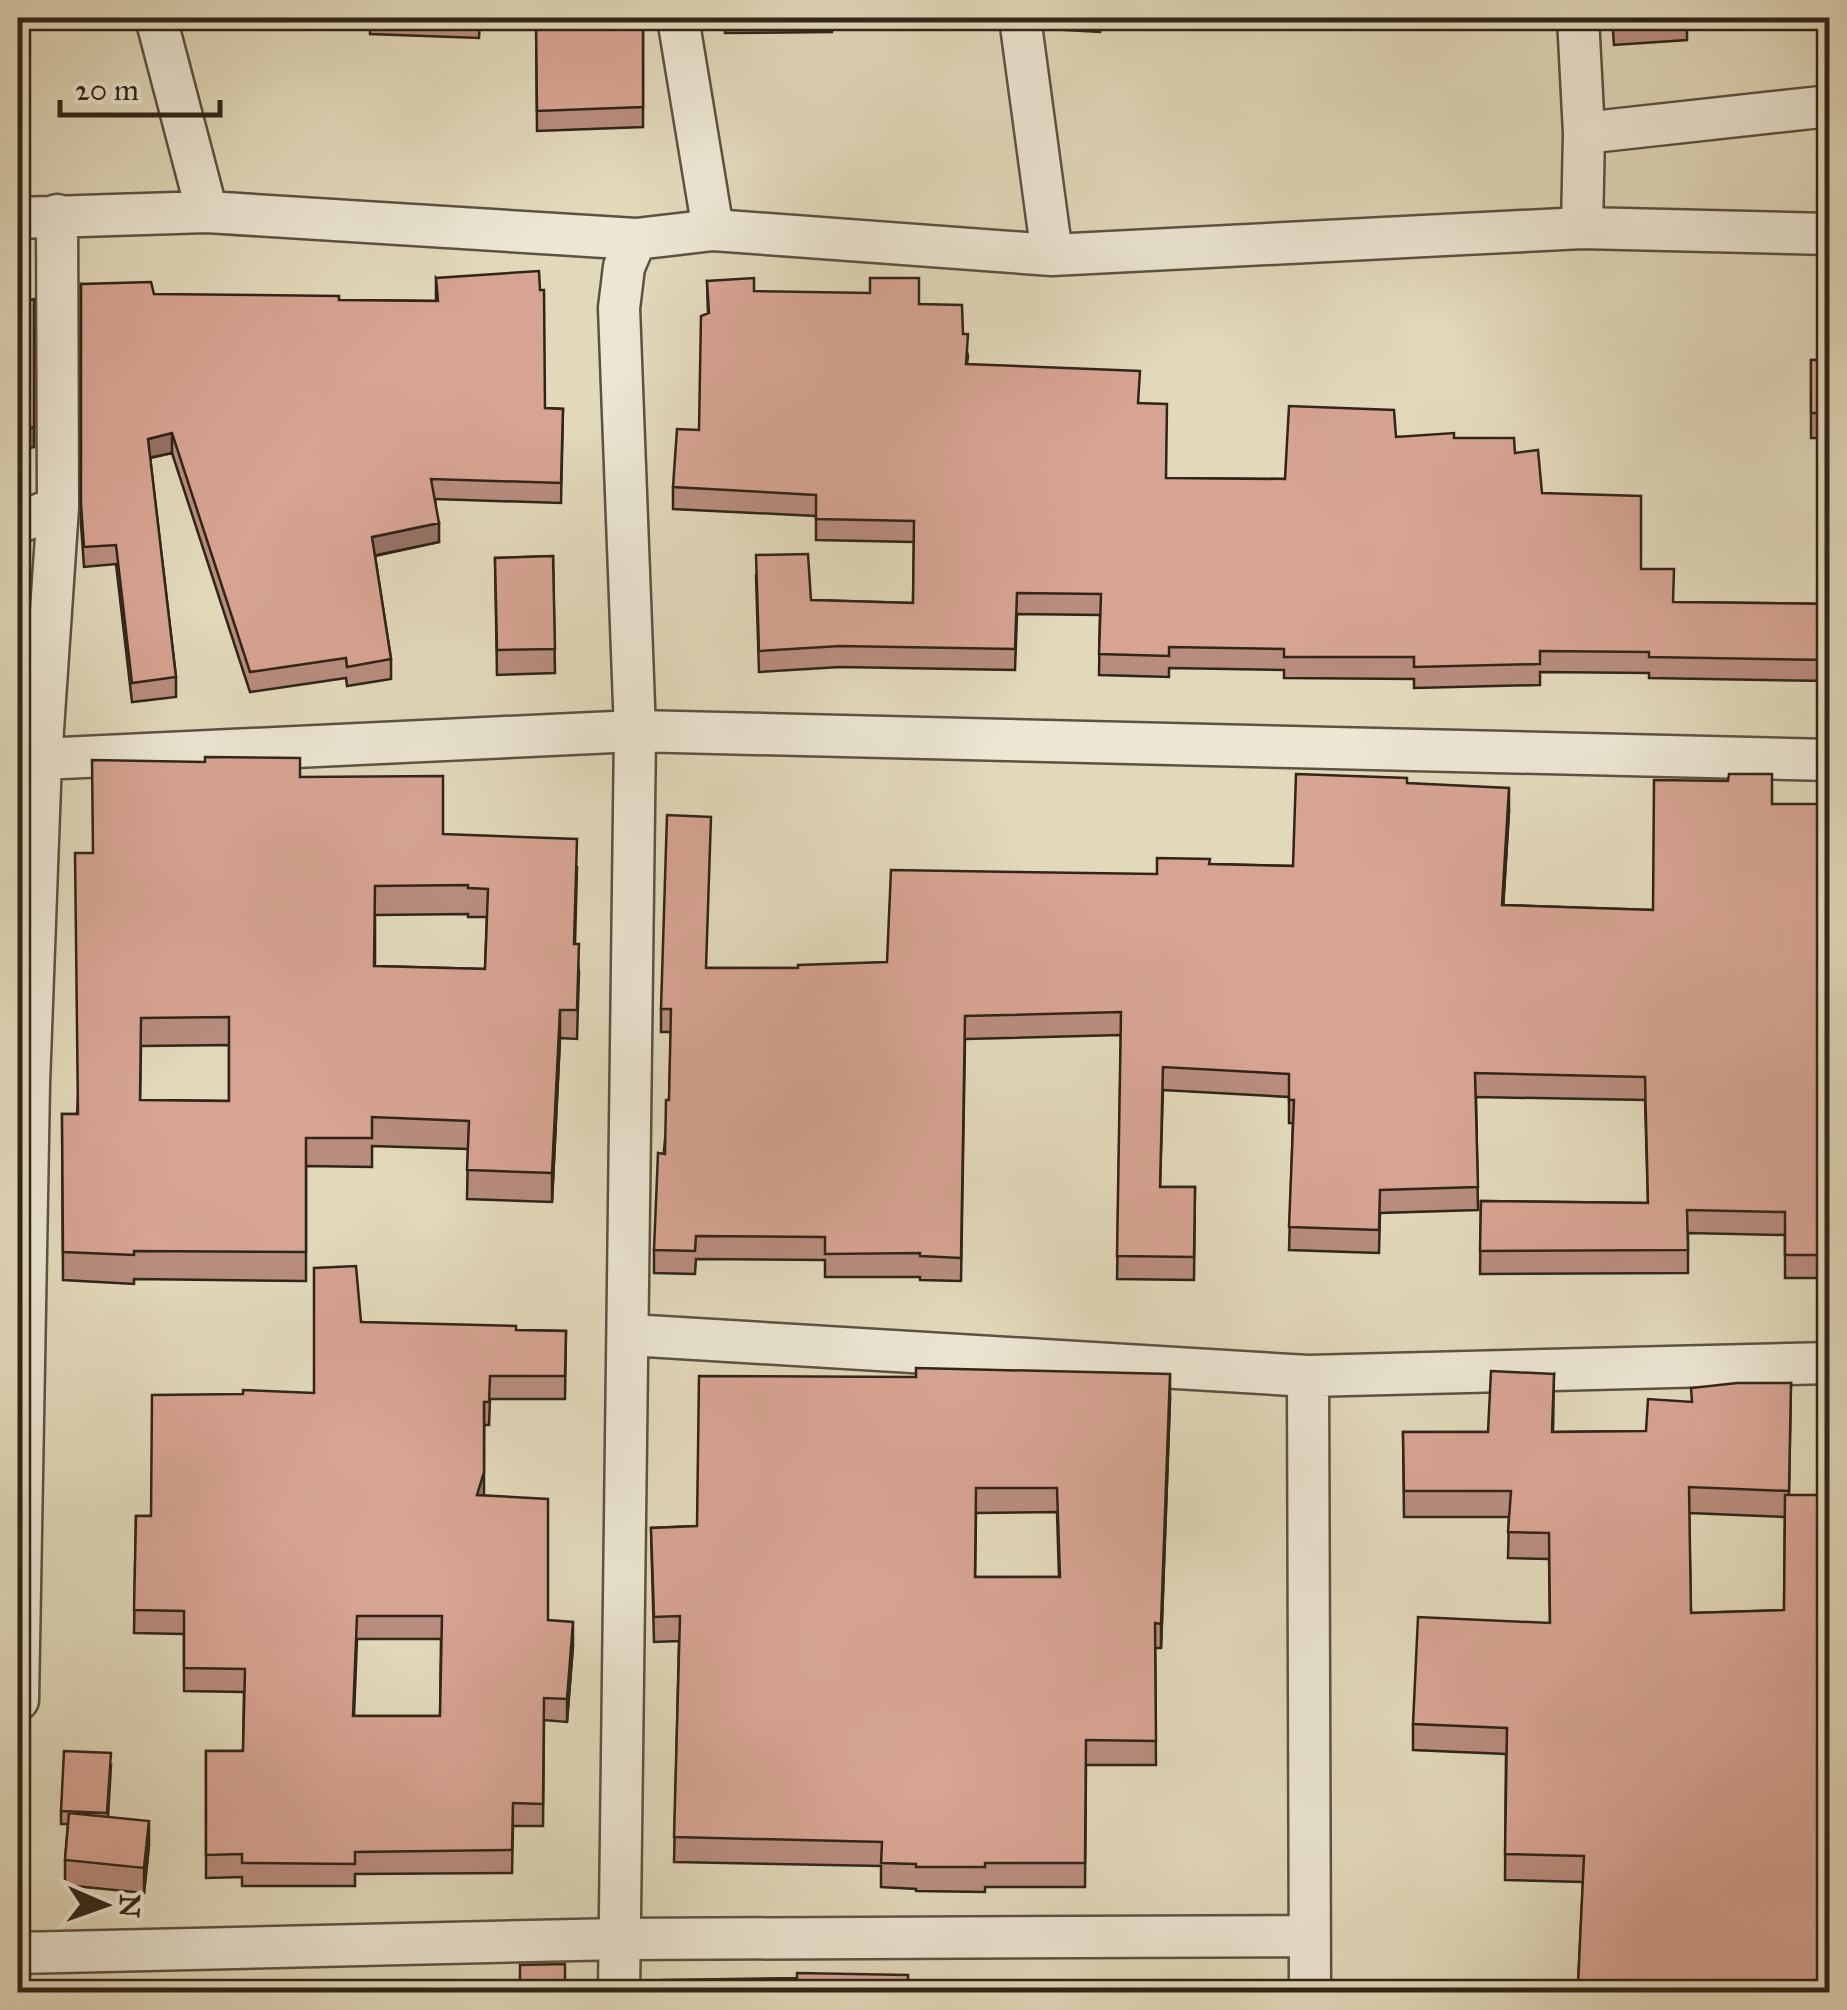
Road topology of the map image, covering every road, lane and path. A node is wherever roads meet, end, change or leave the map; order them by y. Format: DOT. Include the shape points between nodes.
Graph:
graph roads {
  1 [pos="156,18"];
  2 [pos="678,18"];
  3 [pos="1020,18"];
  4 [pos="1578,18"];
  5 [pos="1830,106"];
  6 [pos="1584,132"];
  7 [pos="207,212"];
  8 [pos="37,216"];
  9 [pos="1582,228"];
  10 [pos="713,230"];
  11 [pos="1830,234"];
  12 [pos="636,239"];
  13 [pos="1052,255"];
  14 [pos="58,507"];
  15 [pos="18,523"];
  16 [pos="635,732"];
  17 [pos="41,759"];
  18 [pos="1830,760"];
  19 [pos="23,1086"];
  20 [pos="630,1335"];
  21 [pos="1830,1364"];
  22 [pos="1308,1376"];
  23 [pos="18,1700"];
  24 [pos="1310,1936"];
  25 [pos="619,1940"];
  26 [pos="18,1953"];
  27 [pos="619,1992"];
  28 [pos="1310,1992"];
  1 -- 7 [label="street"];
  2 -- 10 [label="street"];
  3 -- 13 [label="street"];
  4 -- 6 [label="street"];
  5 -- 6 [label="street"];
  6 -- 9 [label="street"];
  7 -- 8 [label="street"];
  7 -- 12 [label="street"];
  8 -- 14 [label="street"];
  9 -- 11 [label="street"];
  9 -- 13 [label="street"];
  10 -- 12 [label="street"];
  10 -- 13 [label="street"];
  12 -- 16 [label="street" via="619,308"];
  14 -- 15 [label="street"];
  14 -- 17 [label="street"];
  16 -- 17 [label="street"];
  16 -- 18 [label="street"];
  16 -- 20 [label="street"];
  17 -- 19 [label="street"];
  19 -- 23 [label="street"];
  20 -- 22 [label="street"];
  20 -- 25 [label="street"];
  21 -- 22 [label="street"];
  22 -- 24 [label="street"];
  24 -- 25 [label="street"];
  24 -- 28 [label="street"];
  25 -- 26 [label="street"];
  25 -- 27 [label="street"];
}
